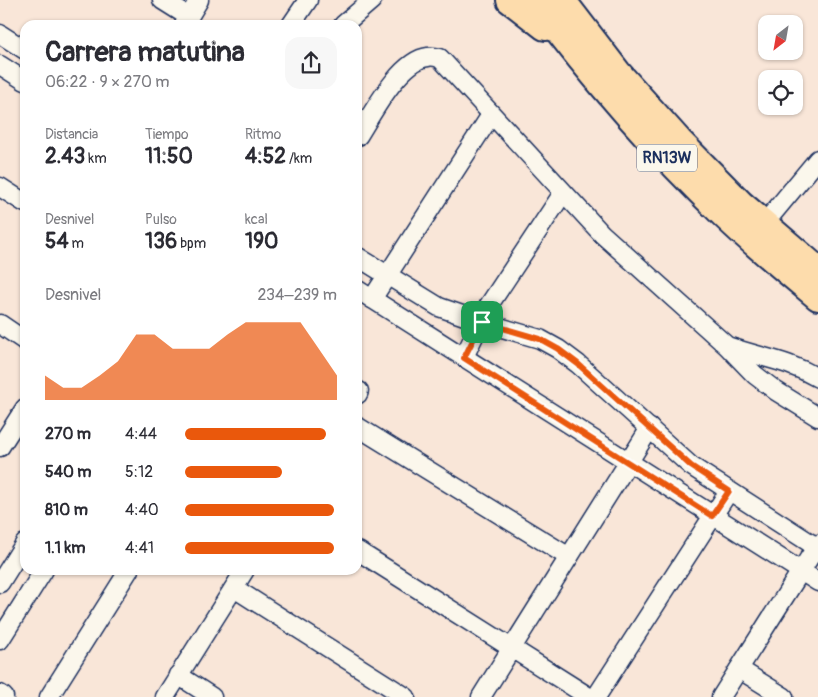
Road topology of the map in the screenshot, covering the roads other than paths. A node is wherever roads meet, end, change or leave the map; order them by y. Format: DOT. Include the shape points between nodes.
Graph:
graph roads {
  1 [pos="162,0"];
  2 [pos="199,0"];
  3 [pos="308,0"];
  4 [pos="372,0"];
  5 [pos="510,0"];
  6 [pos="535,0"];
  7 [pos="562,0"];
  8 [pos="185,20"];
  9 [pos="187,20"];
  10 [pos="295,20"];
  11 [pos="350,20"];
  12 [pos="0,34"];
  13 [pos="567,44"];
  14 [pos="20,47"];
  15 [pos="0,65"];
  16 [pos="20,78"];
  17 [pos="492,115"];
  18 [pos="362,130"];
  19 [pos="818,159"];
  20 [pos="0,187"];
  21 [pos="563,193"];
  22 [pos="20,200"];
  23 [pos="764,224"];
  24 [pos="362,260"];
  25 [pos="818,270"];
  26 [pos="386,275"];
  27 [pos="365,294"];
  28 [pos="818,297"];
  29 [pos="482,322"];
  30 [pos="0,324"];
  31 [pos="20,338"];
  32 [pos="727,346"];
  33 [pos="464,358"];
  34 [pos="818,378"];
  35 [pos="20,415"];
  36 [pos="818,417"];
  37 [pos="362,428"];
  38 [pos="650,428"];
  39 [pos="3,437"];
  40 [pos="628,462"];
  41 [pos="729,491"];
  42 [pos="712,516"];
  43 [pos="818,546"];
  44 [pos="20,551"];
  45 [pos="362,554"];
  46 [pos="568,557"];
  47 [pos="800,571"];
  48 [pos="41,575"];
  49 [pos="126,575"];
  50 [pos="242,575"];
  51 [pos="818,582"];
  52 [pos="0,584"];
  53 [pos="234,588"];
  54 [pos="0,640"];
  55 [pos="512,648"];
  56 [pos="739,669"];
  57 [pos="178,675"];
  58 [pos="0,694"];
  59 [pos="4,697"];
  60 [pos="49,697"];
  61 [pos="165,697"];
  62 [pos="212,697"];
  63 [pos="406,697"];
  64 [pos="481,697"];
  65 [pos="589,697"];
  66 [pos="596,697"];
  67 [pos="721,697"];
  68 [pos="784,697"];
  1 -- 8 [label="street"];
  2 -- 9 [label="street"];
  3 -- 10 [label="street"];
  4 -- 11 [label="street"];
  5 -- 13 [label="highway"];
  6 -- 13 [label="highway, RN13W"];
  7 -- 23 [label="highway, RN13W" via="618,73 679,141"];
  12 -- 14 [label="street"];
  13 -- 28 [label="highway, RN13W" via="662,153 727,218"];
  15 -- 16 [label="street"];
  17 -- 18 [label="street" via="440,58 428,56 410,66 390,85"];
  17 -- 21 [label="street"];
  17 -- 26 [label="street"];
  19 -- 23 [label="street"];
  20 -- 22 [label="street"];
  21 -- 29 [label="street" via="489,305"];
  21 -- 32 [label="street" via="602,234"];
  23 -- 25 [label="highway, RN13W"];
  24 -- 26 [label="street"];
  26 -- 27 [label="street"];
  26 -- 29 [label="street" via="439,307"];
  27 -- 33 [label="street"];
  29 -- 33 [label="street"];
  29 -- 38 [label="street" via="540,339 558,349"];
  30 -- 31 [label="street"];
  32 -- 34 [label="street" via="800,367"];
  32 -- 36 [label="street" via="755,375"];
  33 -- 40 [label="street"];
  35 -- 39 [label="street"];
  37 -- 46 [label="street"];
  38 -- 40 [label="street"];
  38 -- 41 [label="street" via="691,466"];
  40 -- 42 [label="street"];
  40 -- 46 [label="street"];
  41 -- 42 [label="street"];
  41 -- 43 [label="street"];
  42 -- 47 [label="street"];
  42 -- 66 [label="street"];
  43 -- 47 [label="street"];
  44 -- 52 [label="street"];
  45 -- 55 [label="street"];
  46 -- 55 [label="street"];
  47 -- 51 [label="street"];
  47 -- 56 [label="street"];
  48 -- 54 [label="street"];
  49 -- 60 [label="street"];
  50 -- 53 [label="street"];
  53 -- 57 [label="street"];
  53 -- 63 [label="street"];
  55 -- 64 [label="street"];
  55 -- 65 [label="street"];
  56 -- 67 [label="street"];
  56 -- 68 [label="street"];
  57 -- 61 [label="street"];
  57 -- 62 [label="street"];
  58 -- 59 [label="street"];
}
